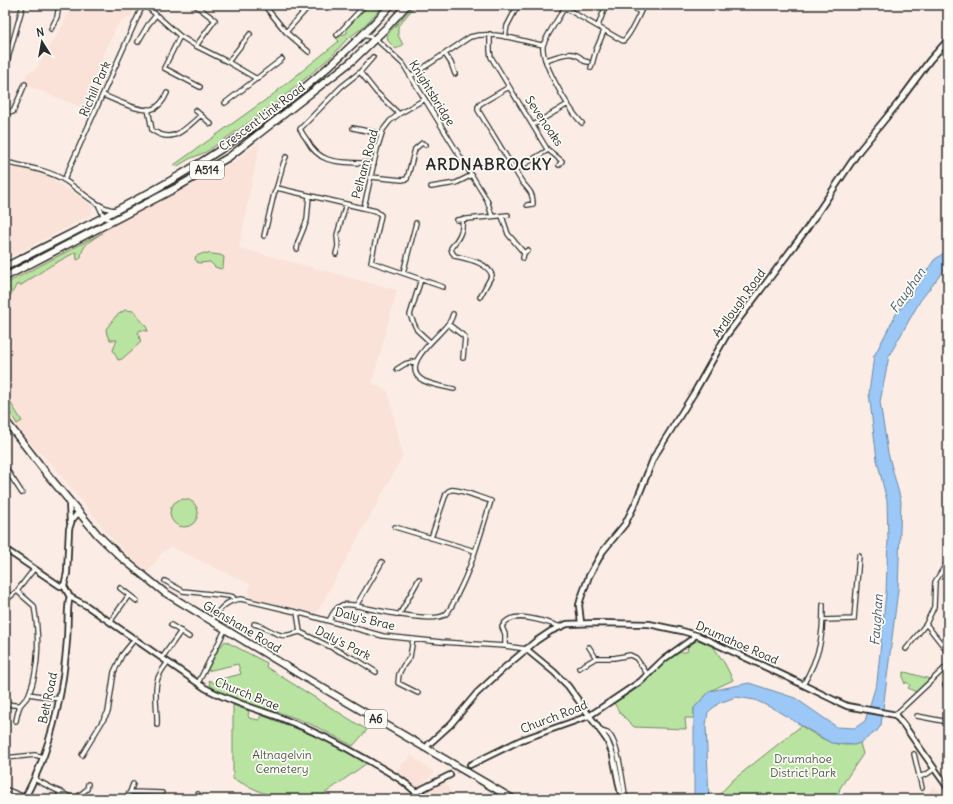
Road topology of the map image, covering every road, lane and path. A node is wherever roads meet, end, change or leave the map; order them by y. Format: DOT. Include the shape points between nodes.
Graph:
graph roads {
  1 [pos="23,5"];
  2 [pos="59,5"];
  3 [pos="144,5"];
  4 [pos="195,5"];
  5 [pos="264,5"];
  6 [pos="310,5"];
  7 [pos="392,5"];
  8 [pos="407,5"];
  9 [pos="518,5"];
  10 [pos="606,5"];
  11 [pos="629,5"];
  12 [pos="363,6"];
  13 [pos="565,6"];
  14 [pos="643,8"];
  15 [pos="640,12"];
  16 [pos="156,15"];
  17 [pos="598,26"];
  18 [pos="51,30"];
  19 [pos="604,31"];
  20 [pos="286,32"];
  21 [pos="250,34"];
  22 [pos="363,34"];
  23 [pos="490,34"];
  24 [pos="337,35"];
  25 [pos="180,36"];
  26 [pos="505,37"];
  27 [pos="375,38"];
  28 [pos="948,40"];
  29 [pos="138,42"];
  30 [pos="543,45"];
  31 [pos="196,46"];
  32 [pos="309,52"];
  33 [pos="445,54"];
  34 [pos="373,57"];
  35 [pos="282,59"];
  36 [pos="545,60"];
  37 [pos="228,62"];
  38 [pos="588,62"];
  39 [pos="591,68"];
  40 [pos="5,69"];
  41 [pos="360,72"];
  42 [pos="455,74"];
  43 [pos="411,76"];
  44 [pos="257,78"];
  45 [pos="25,84"];
  46 [pos="200,87"];
  47 [pos="509,87"];
  48 [pos="167,93"];
  49 [pos="103,96"];
  50 [pos="425,99"];
  51 [pos="225,104"];
  52 [pos="568,104"];
  53 [pos="148,109"];
  54 [pos="195,110"];
  55 [pos="5,111"];
  56 [pos="399,114"];
  57 [pos="201,115"];
  58 [pos="582,123"];
  59 [pos="211,124"];
  60 [pos="533,126"];
  61 [pos="353,128"];
  62 [pos="381,134"];
  63 [pos="426,145"];
  64 [pos="548,150"];
  65 [pos="286,157"];
  66 [pos="5,162"];
  67 [pos="374,164"];
  68 [pos="559,165"];
  69 [pos="515,170"];
  70 [pos="472,175"];
  71 [pos="371,177"];
  72 [pos="64,180"];
  73 [pos="435,181"];
  74 [pos="435,186"];
  75 [pos="431,187"];
  76 [pos="277,188"];
  77 [pos="309,196"];
  78 [pos="98,204"];
  79 [pos="346,204"];
  80 [pos="527,205"];
  81 [pos="364,207"];
  82 [pos="115,210"];
  83 [pos="508,215"];
  84 [pos="104,216"];
  85 [pos="492,216"];
  86 [pos="502,216"];
  87 [pos="462,219"];
  88 [pos="457,220"];
  89 [pos="113,222"];
  90 [pos="416,223"];
  91 [pos="264,236"];
  92 [pos="297,249"];
  93 [pos="336,254"];
  94 [pos="523,258"];
  95 [pos="5,267"];
  96 [pos="403,274"];
  97 [pos="5,277"];
  98 [pos="421,279"];
  99 [pos="443,287"];
  100 [pos="480,297"];
  101 [pos="453,314"];
  102 [pos="448,324"];
  103 [pos="430,342"];
  104 [pos="463,358"];
  105 [pos="416,362"];
  106 [pos="397,369"];
  107 [pos="454,390"];
  108 [pos="5,420"];
  109 [pos="5,467"];
  110 [pos="22,493"];
  111 [pos="69,502"];
  112 [pos="78,513"];
  113 [pos="70,524"];
  114 [pos="395,527"];
  115 [pos="431,538"];
  116 [pos="5,549"];
  117 [pos="475,551"];
  118 [pos="859,556"];
  119 [pos="948,561"];
  120 [pos="382,562"];
  121 [pos="34,569"];
  122 [pos="419,579"];
  123 [pos="165,581"];
  124 [pos="64,586"];
  125 [pos="120,588"];
  126 [pos="17,591"];
  127 [pos="129,595"];
  128 [pos="70,597"];
  129 [pos="234,600"];
  130 [pos="5,601"];
  131 [pos="138,601"];
  132 [pos="823,605"];
  133 [pos="356,606"];
  134 [pos="297,612"];
  135 [pos="400,615"];
  136 [pos="823,620"];
  137 [pos="211,621"];
  138 [pos="329,621"];
  139 [pos="110,622"];
  140 [pos="581,623"];
  141 [pos="254,624"];
  142 [pos="926,624"];
  143 [pos="171,625"];
  144 [pos="561,627"];
  145 [pos="225,630"];
  146 [pos="181,631"];
  147 [pos="300,632"];
  148 [pos="695,634"];
  149 [pos="189,637"];
  150 [pos="135,638"];
  151 [pos="414,639"];
  152 [pos="505,646"];
  153 [pos="589,648"];
  154 [pos="526,649"];
  155 [pos="906,649"];
  156 [pos="948,652"];
  157 [pos="162,658"];
  158 [pos="596,658"];
  159 [pos="168,662"];
  160 [pos="948,665"];
  161 [pos="579,668"];
  162 [pos="376,672"];
  163 [pos="648,674"];
  164 [pos="198,683"];
  165 [pos="803,685"];
  166 [pos="418,693"];
  167 [pos="29,694"];
  168 [pos="59,700"];
  169 [pos="5,703"];
  170 [pos="20,705"];
  171 [pos="895,715"];
  172 [pos="589,716"];
  173 [pos="916,716"];
  174 [pos="16,721"];
  175 [pos="948,722"];
  176 [pos="157,725"];
  177 [pos="613,746"];
  178 [pos="426,748"];
  179 [pos="914,754"];
  180 [pos="82,755"];
  181 [pos="43,757"];
  182 [pos="5,758"];
  183 [pos="470,765"];
  184 [pos="934,769"];
  185 [pos="450,775"];
  186 [pos="919,777"];
  187 [pos="34,779"];
  188 [pos="88,784"];
  189 [pos="133,784"];
  190 [pos="922,788"];
  191 [pos="948,788"];
  192 [pos="5,789"];
  193 [pos="61,792"];
  194 [pos="130,792"];
  195 [pos="417,793"];
  196 [pos="162,794"];
  197 [pos="198,794"];
  198 [pos="25,798"];
  199 [pos="57,799"];
  200 [pos="75,799"];
  201 [pos="125,799"];
  202 [pos="197,799"];
  203 [pos="411,799"];
  204 [pos="422,799"];
  205 [pos="513,799"];
  206 [pos="622,799"];
  207 [pos="626,799"];
  1 -- 40 [label="street"];
  2 -- 18 [label="street"];
  3 -- 16 [label="street"];
  3 -- 49 [label="street, Richill Park"];
  4 -- 31 [label="street" via="215,20"];
  5 -- 20 [label="street"];
  6 -- 20 [label="street"];
  7 -- 22 [label="highway, Crescent Link Road / A514"];
  8 -- 27 [label="highway, Crescent Link Road / A514"];
  9 -- 26 [label="street" via="507,26"];
  10 -- 17 [label="street"];
  11 -- 15 [label="street"];
  12 -- 24 [label="street"];
  13 -- 17 [label="street"];
  13 -- 30 [label="street"];
  14 -- 15 [label="street"];
  15 -- 19 [label="street" via="623,41"];
  16 -- 25 [label="street"];
  16 -- 29 [label="street"];
  17 -- 19 [label="street"];
  19 -- 39 [label="street"];
  20 -- 32 [label="street"];
  21 -- 37 [label="street"];
  22 -- 27 [label="street, Knightsbridge"];
  22 -- 82 [label="highway, Crescent Link Road / A514" via="329,67 250,130 179,176"];
  23 -- 26 [label="street"];
  23 -- 33 [label="street" via="470,37"];
  23 -- 47 [label="street, Sevenoaks" via="492,57"];
  25 -- 31 [label="street"];
  25 -- 46 [label="street" via="164,68"];
  26 -- 30 [label="street"];
  27 -- 43 [label="street, Knightsbridge" via="400,61"];
  27 -- 89 [label="highway, Crescent Link Road / A514" via="324,84 229,157"];
  28 -- 140 [label="street, Ardlough Road" via="859,151 806,230 726,336 654,457 625,524 603,551 589,576 579,606"];
  30 -- 36 [label="street"];
  31 -- 37 [label="street"];
  33 -- 42 [label="street"];
  33 -- 43 [label="street"];
  34 -- 41 [label="street"];
  35 -- 44 [label="street"];
  36 -- 38 [label="street" via="570,53"];
  36 -- 52 [label="street"];
  37 -- 44 [label="street"];
  41 -- 56 [label="street"];
  41 -- 67 [label="street" via="341,87 302,127 301,132 319,155 330,160 338,163"];
  43 -- 50 [label="street, Knightsbridge"];
  44 -- 51 [label="street"];
  45 -- 55 [label="street" via="13,112"];
  47 -- 60 [label="street, Sevenoaks"];
  47 -- 69 [label="street" via="480,104 478,110"];
  48 -- 53 [label="street" via="162,103"];
  49 -- 53 [label="street" via="142,110"];
  49 -- 72 [label="street, Richill Park"];
  50 -- 56 [label="street, Pelham Road"];
  50 -- 70 [label="street, Knightsbridge"];
  52 -- 58 [label="street"];
  52 -- 60 [label="street"];
  53 -- 57 [label="street" via="152,130 164,136 176,135 185,130"];
  54 -- 57 [label="street"];
  56 -- 62 [label="street, Pelham Road" via="390,121"];
  57 -- 59 [label="street"];
  60 -- 64 [label="street, Sevenoaks"];
  61 -- 62 [label="street"];
  62 -- 67 [label="street, Pelham Road"];
  63 -- 71 [label="street" via="422,143 415,149 407,179"];
  64 -- 68 [label="street, Sevenoaks" via="562,161"];
  64 -- 69 [label="street"];
  65 -- 76 [label="street"];
  66 -- 72 [label="street" via="48,172"];
  67 -- 71 [label="street, Pelham Road"];
  69 -- 80 [label="street" via="533,197 533,204"];
  70 -- 74 [label="street" via="456,183"];
  70 -- 85 [label="street, Knightsbridge" via="489,203"];
  71 -- 81 [label="street, Pelham Road"];
  72 -- 78 [label="street"];
  73 -- 74 [label="street"];
  74 -- 75 [label="street"];
  76 -- 77 [label="street, Pelham Road"];
  76 -- 91 [label="street"];
  77 -- 79 [label="street, Pelham Road"];
  77 -- 92 [label="street" via="307,220"];
  78 -- 82 [label="street"];
  78 -- 84 [label="street"];
  79 -- 81 [label="street, Pelham Road"];
  79 -- 93 [label="street, Pelham Road" via="337,235"];
  81 -- 96 [label="street, Pelham Road" via="381,215 371,262"];
  82 -- 84 [label="highway, Crescent Link Road / A514"];
  83 -- 86 [label="street"];
  84 -- 89 [label="street"];
  84 -- 95 [label="highway, Crescent Link Road / A514"];
  85 -- 86 [label="street"];
  85 -- 87 [label="street"];
  86 -- 94 [label="street" via="508,234 526,252"];
  87 -- 88 [label="street"];
  87 -- 100 [label="street" via="463,226 459,237 451,248 455,256 487,267 491,272 492,275"];
  89 -- 97 [label="highway, Crescent Link Road / A514"];
  90 -- 96 [label="street"];
  96 -- 98 [label="street, Pelham Road"];
  98 -- 99 [label="street, Pelham Road"];
  98 -- 103 [label="street" via="410,315 417,330"];
  101 -- 102 [label="street"];
  102 -- 103 [label="street"];
  102 -- 104 [label="street" via="465,337"];
  103 -- 105 [label="street"];
  105 -- 106 [label="street"];
  105 -- 107 [label="street" via="419,378"];
  108 -- 111 [label="highway, Glenshane Road / A6"];
  109 -- 110 [label="street"];
  111 -- 112 [label="highway, Glenshane Road / A6"];
  111 -- 113 [label="street"];
  112 -- 113 [label="street"];
  112 -- 137 [label="highway, Glenshane Road / A6" via="143,576 174,599"];
  113 -- 124 [label="street"];
  114 -- 115 [label="street"];
  115 -- 117 [label="street"];
  115 -- 117 [label="street" via="446,492 458,490 491,501"];
  116 -- 121 [label="street"];
  117 -- 135 [label="street" via="469,572 446,614 434,618"];
  118 -- 136 [label="street" via="854,619"];
  119 -- 142 [label="street" via="935,582 934,608"];
  120 -- 133 [label="street"];
  121 -- 124 [label="street"];
  121 -- 126 [label="street"];
  122 -- 135 [label="street"];
  123 -- 129 [label="street, Daly's Brae" via="183,591 230,596"];
  124 -- 128 [label="street"];
  125 -- 127 [label="street"];
  126 -- 130 [label="street"];
  126 -- 167 [label="street" via="34,606 37,629 37,654"];
  127 -- 131 [label="street"];
  127 -- 139 [label="street"];
  128 -- 139 [label="street, Church Brae"];
  128 -- 168 [label="street, Belt Road"];
  129 -- 134 [label="street, Daly's Brae" via="247,600"];
  129 -- 137 [label="street" via="222,606"];
  132 -- 136 [label="street"];
  133 -- 135 [label="street"];
  133 -- 138 [label="street" via="343,605 336,609"];
  134 -- 138 [label="street, Daly's Brae"];
  134 -- 147 [label="street, Daly's Park"];
  136 -- 165 [label="street" via="820,645 813,668"];
  137 -- 145 [label="highway, Glenshane Road / A6"];
  138 -- 151 [label="street, Daly's Brae" via="372,634"];
  139 -- 150 [label="street, Church Brae"];
  140 -- 144 [label="street, Drumahoe Road"];
  140 -- 148 [label="street, Drumahoe Road" via="649,624"];
  141 -- 147 [label="street, Daly's Park" via="281,635"];
  142 -- 155 [label="street"];
  142 -- 156 [label="street"];
  143 -- 146 [label="street"];
  144 -- 152 [label="street" via="532,619 513,618 502,626"];
  144 -- 154 [label="street, Drumahoe Road"];
  145 -- 164 [label="street"];
  145 -- 178 [label="highway, Glenshane Road / A6"];
  146 -- 149 [label="street"];
  146 -- 157 [label="street"];
  147 -- 162 [label="street, Daly's Park"];
  148 -- 163 [label="street, Church Road"];
  148 -- 165 [label="street, Drumahoe Road"];
  150 -- 157 [label="street, Church Brae"];
  150 -- 180 [label="street" via="122,655 114,672 108,712"];
  151 -- 152 [label="street, Daly's Brae"];
  151 -- 166 [label="street" via="410,657 402,666 398,683"];
  152 -- 154 [label="street, Daly's Brae"];
  153 -- 158 [label="street"];
  154 -- 172 [label="street" via="563,681"];
  154 -- 178 [label="street, Drumahoe Road" via="477,694"];
  157 -- 159 [label="street, Church Brae"];
  158 -- 161 [label="street"];
  158 -- 163 [label="street" via="633,656"];
  159 -- 164 [label="street, Church Brae"];
  159 -- 176 [label="street" via="158,678 155,689"];
  160 -- 171 [label="street"];
  163 -- 172 [label="street, Church Road" via="631,689"];
  164 -- 195 [label="street, Church Brae" via="222,698 330,739 395,776"];
  165 -- 171 [label="street, Drumahoe Road" via="847,706"];
  167 -- 168 [label="street"];
  167 -- 170 [label="street"];
  168 -- 181 [label="street, Belt Road"];
  169 -- 170 [label="street"];
  170 -- 174 [label="street"];
  171 -- 184 [label="street"];
  172 -- 177 [label="street"];
  172 -- 183 [label="street, Church Road" via="522,740"];
  173 -- 175 [label="street"];
  177 -- 206 [label="street"];
  177 -- 207 [label="street"];
  178 -- 205 [label="highway, Glenshane Road / A6"];
  179 -- 186 [label="street"];
  181 -- 182 [label="street" via="35,755"];
  181 -- 187 [label="street, Belt Road"];
  184 -- 186 [label="street"];
  184 -- 191 [label="street"];
  185 -- 195 [label="street"];
  186 -- 190 [label="street"];
  187 -- 193 [label="street"];
  187 -- 198 [label="street, Belt Road"];
  188 -- 200 [label="street"];
  189 -- 194 [label="street"];
  192 -- 198 [label="street"];
  193 -- 199 [label="street"];
  193 -- 200 [label="street"];
  194 -- 196 [label="street"];
  194 -- 201 [label="street"];
  195 -- 203 [label="street"];
  195 -- 204 [label="street, Church Brae"];
  197 -- 202 [label="street"];
}
